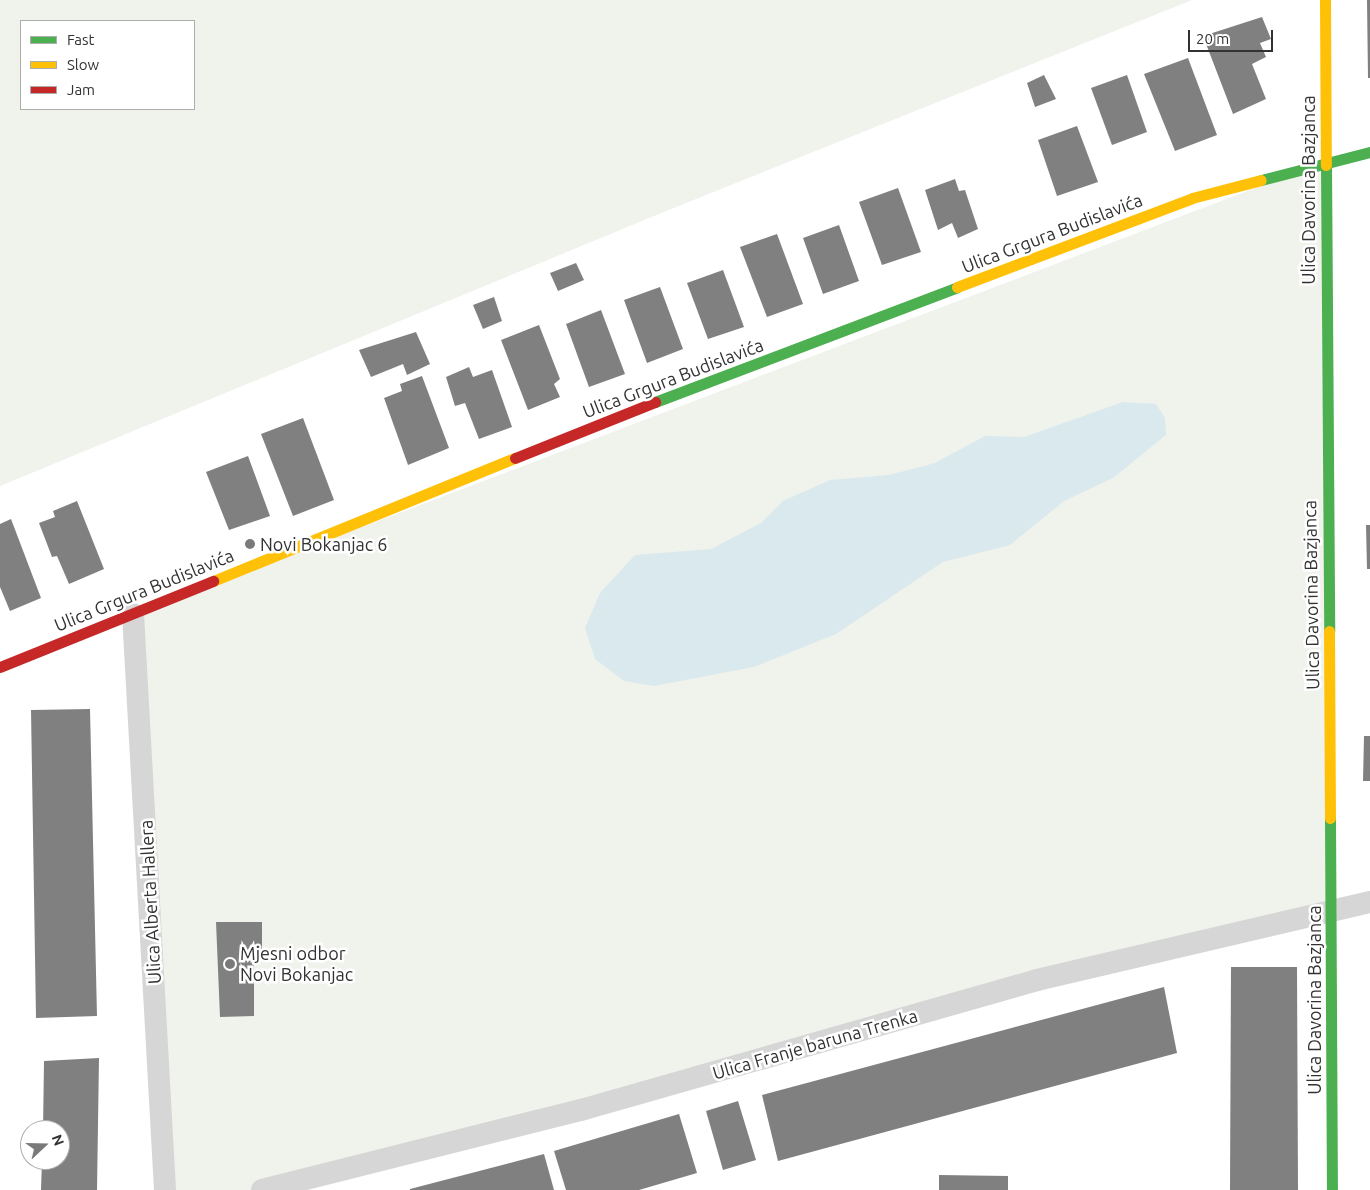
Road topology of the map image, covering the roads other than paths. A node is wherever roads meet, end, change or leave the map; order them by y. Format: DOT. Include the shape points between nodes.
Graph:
graph roads {
  1 [pos="1325,0"];
  2 [pos="1370,152"];
  3 [pos="1324,162"];
  4 [pos="133,614"];
  5 [pos="0,667"];
  6 [pos="1370,902"];
  7 [pos="1331,908"];
  8 [pos="165,1190"];
  9 [pos="262,1190"];
  10 [pos="1332,1190"];
  1 -- 3 [label="street, Ulica Davorina Bazjanca"];
  2 -- 3 [label="street, Ulica Grgura Budislavića"];
  3 -- 4 [label="street, Ulica Grgura Budislavića" via="1192,198 1088,237 677,393"];
  3 -- 7 [label="street, Ulica Davorina Bazjanca"];
  4 -- 5 [label="street, Ulica Grgura Budislavića"];
  4 -- 8 [label="street, Ulica Alberta Hallera"];
  6 -- 7 [label="street, Ulica Franje baruna Trenka"];
  7 -- 9 [label="street, Ulica Franje baruna Trenka" via="1037,980 581,1110"];
  7 -- 10 [label="street, Ulica Davorina Bazjanca"];
}
